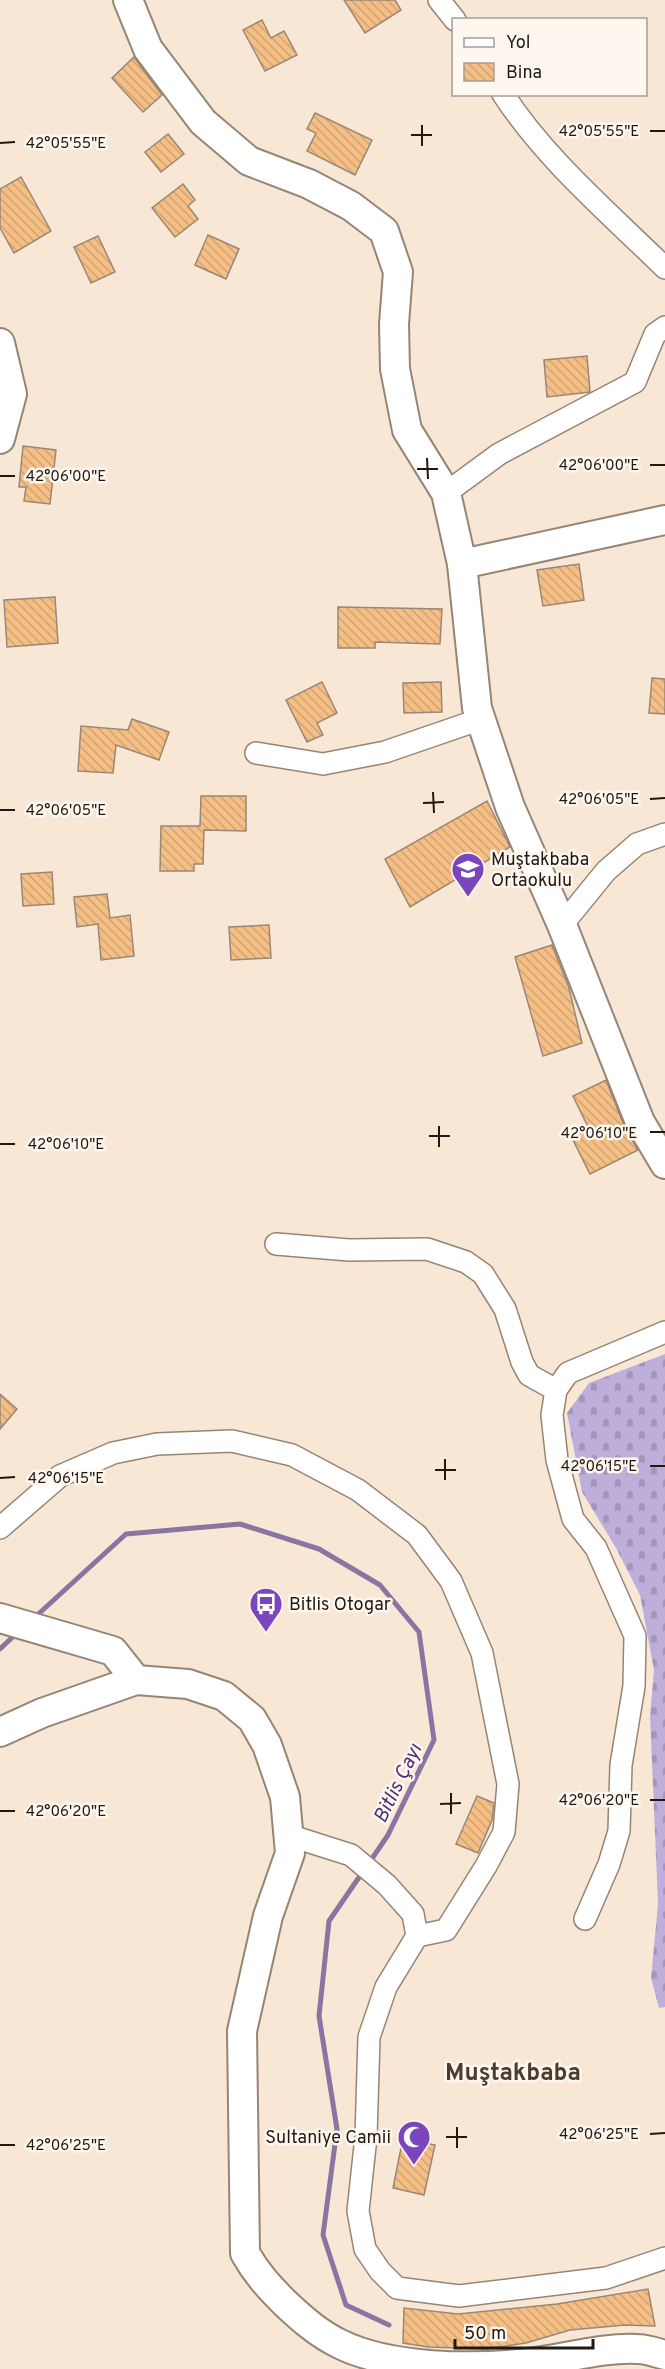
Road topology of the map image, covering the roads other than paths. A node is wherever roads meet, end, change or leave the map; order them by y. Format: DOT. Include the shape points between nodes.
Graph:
graph roads {
  1 [pos="128,0"];
  2 [pos="439,0"];
  3 [pos="453,18"];
  4 [pos="504,96"];
  5 [pos="665,268"];
  6 [pos="665,327"];
  7 [pos="0,344"];
  8 [pos="0,439"];
  9 [pos="446,494"];
  10 [pos="665,520"];
  11 [pos="462,564"];
  12 [pos="481,719"];
  13 [pos="256,753"];
  14 [pos="665,834"];
  15 [pos="562,924"];
  16 [pos="665,1164"];
  17 [pos="276,1244"];
  18 [pos="665,1332"];
  19 [pos="556,1390"];
  20 [pos="0,1528"];
  21 [pos="0,1618"];
  22 [pos="136,1680"];
  23 [pos="0,1732"];
  24 [pos="288,1835"];
  25 [pos="585,1919"];
  26 [pos="417,1936"];
  27 [pos="665,2258"];
  28 [pos="665,2355"];
  1 -- 9 [label="street" via="148,49 203,122 249,161 309,184 351,206 384,231 399,272 395,369 407,430"];
  2 -- 3 [label="street"];
  4 -- 5 [label="street" via="520,120"];
  6 -- 9 [label="street" via="655,334 635,382 499,454"];
  7 -- 8 [label="street" via="12,394"];
  9 -- 11 [label="street"];
  10 -- 11 [label="street"];
  11 -- 12 [label="street"];
  12 -- 13 [label="street" via="385,752 323,764"];
  12 -- 15 [label="street" via="510,807"];
  14 -- 15 [label="street" via="638,844 606,871"];
  15 -- 16 [label="street" via="640,1122"];
  17 -- 19 [label="street" via="349,1250 428,1249 466,1262 483,1274 505,1309 529,1375"];
  18 -- 19 [label="street" via="568,1373"];
  19 -- 25 [label="street" via="552,1415 557,1460 573,1519 596,1548 634,1635 634,1686 621,1765 619,1831"];
  20 -- 26 [label="street" via="60,1476 113,1453 157,1444 232,1441 291,1455 358,1490 417,1534 451,1581 482,1653 508,1784 504,1832 486,1866 446,1930"];
  21 -- 22 [label="street" via="113,1651"];
  22 -- 23 [label="street"];
  22 -- 24 [label="street" via="188,1684 224,1696 252,1719 267,1746 285,1797"];
  24 -- 26 [label="street" via="351,1855 387,1885 413,1914"];
  24 -- 28 [label="street" via="290,1854 268,1916 242,2031 245,2253 256,2272 307,2324 340,2344 403,2362 466,2367 639,2349"];
  26 -- 27 [label="street" via="386,1987 369,2037 366,2137 358,2211 365,2249 380,2271 397,2288 459,2296 606,2278"];
}
